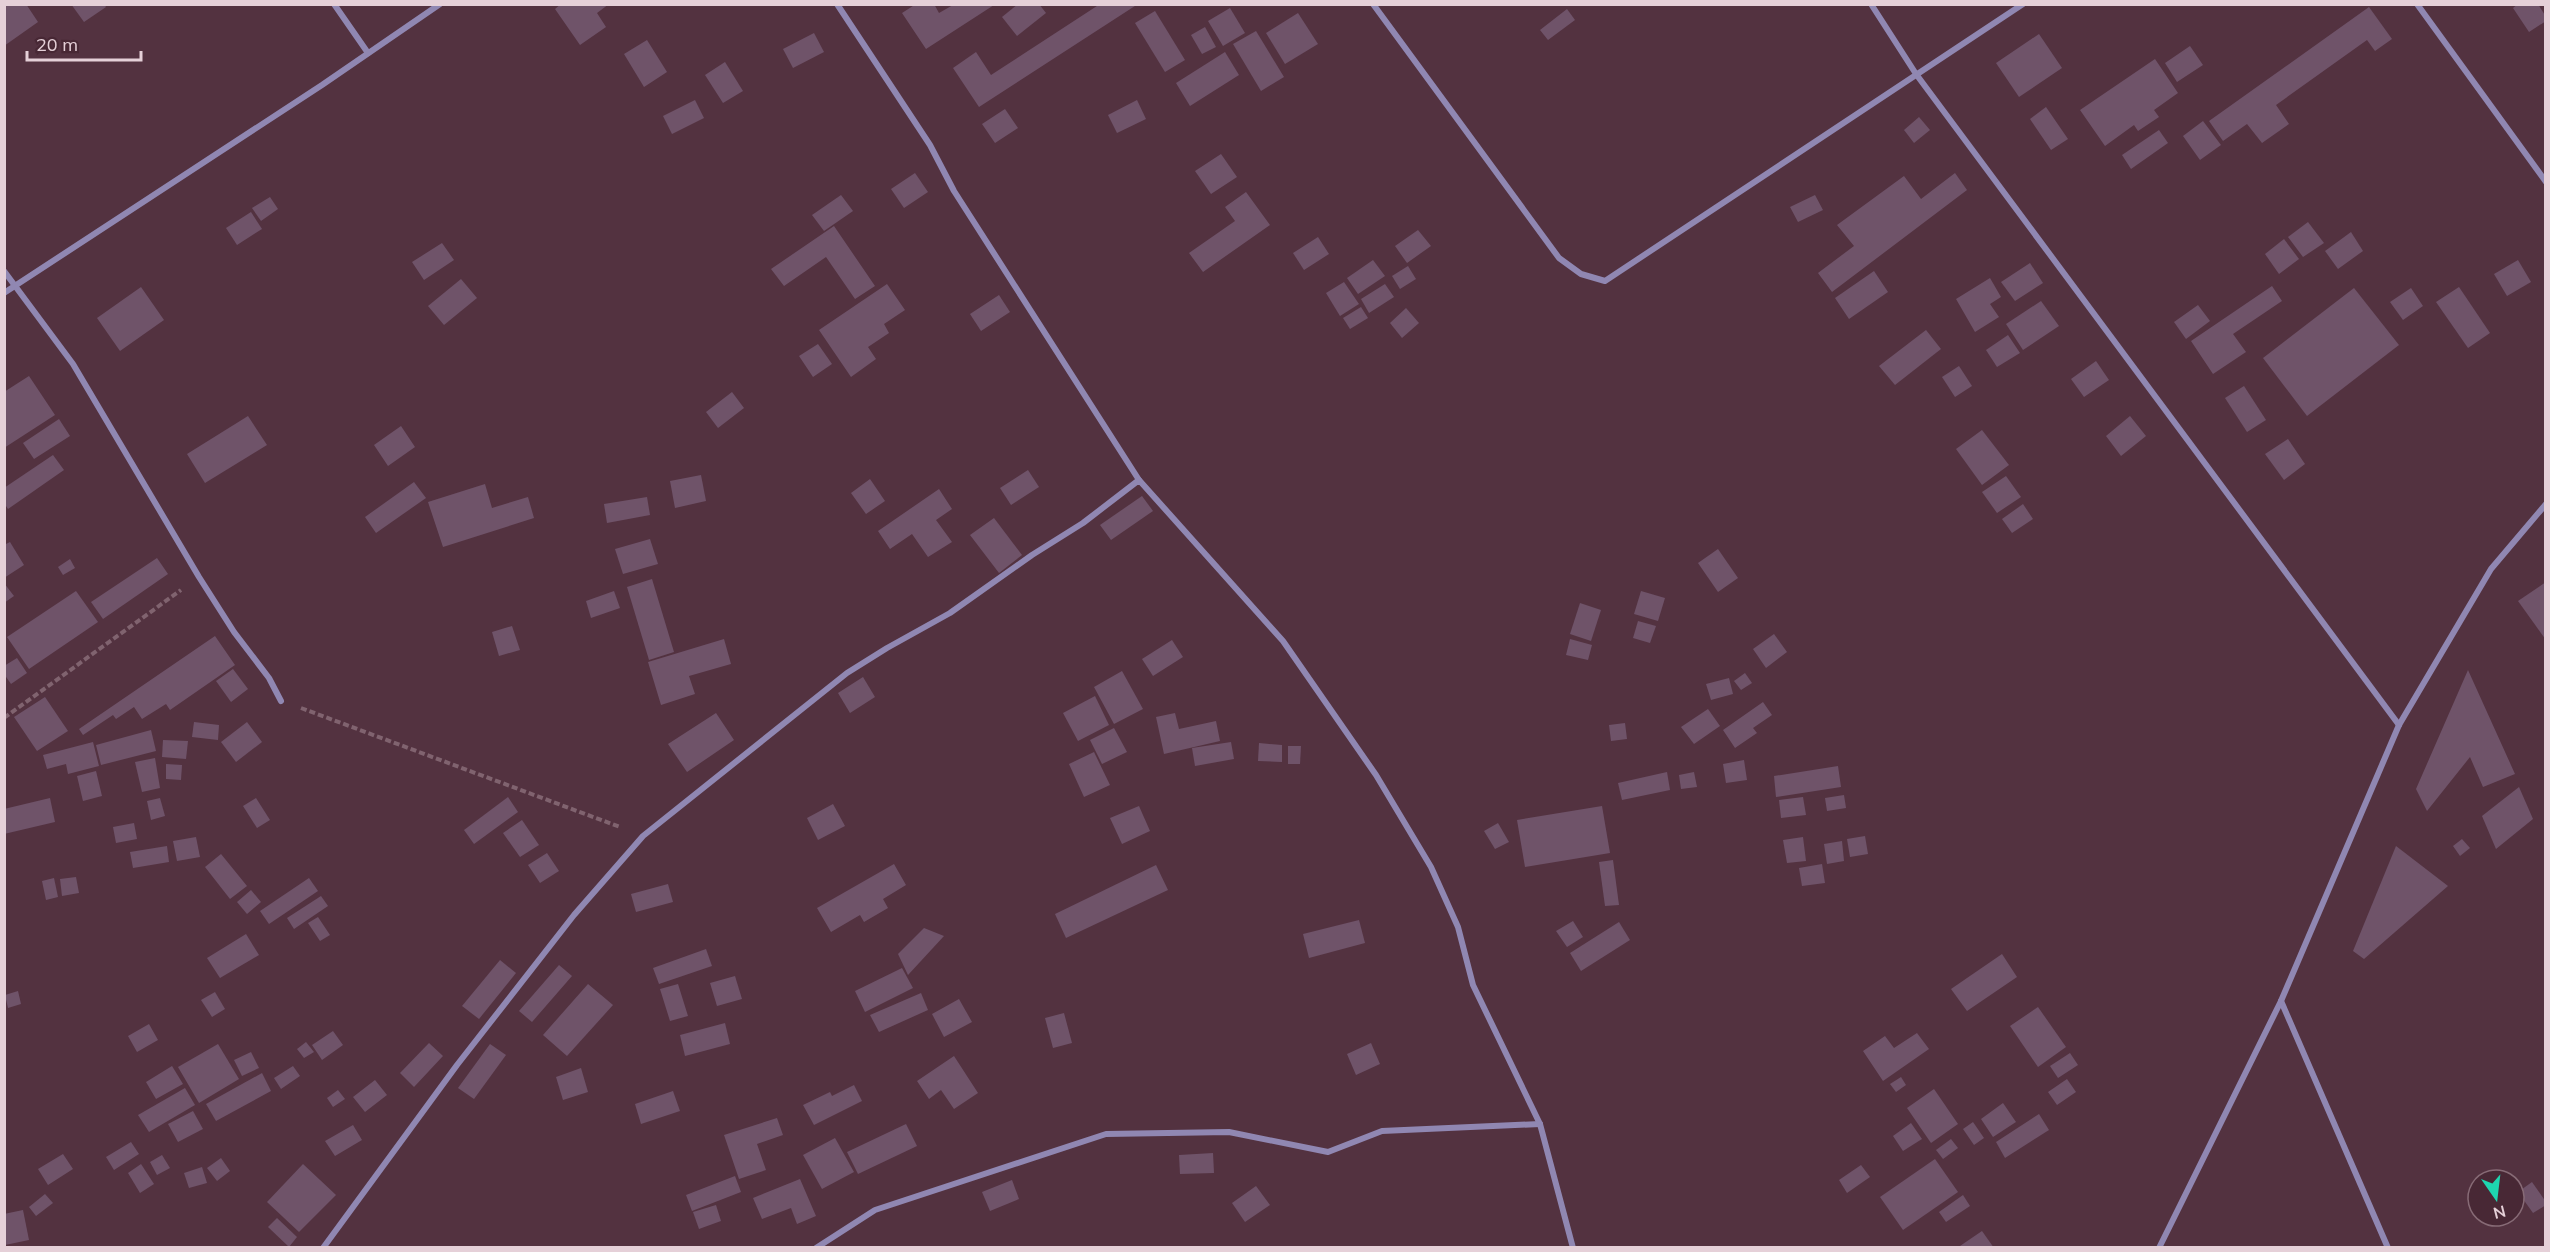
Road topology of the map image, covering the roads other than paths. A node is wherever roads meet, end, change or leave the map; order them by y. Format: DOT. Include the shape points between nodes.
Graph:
graph roads {
  1 [pos="334,4"];
  2 [pos="440,4"];
  3 [pos="837,4"];
  4 [pos="1373,4"];
  5 [pos="1871,4"];
  6 [pos="2023,4"];
  7 [pos="2416,4"];
  8 [pos="368,53"];
  9 [pos="1916,74"];
  10 [pos="2546,182"];
  11 [pos="4,271"];
  12 [pos="15,286"];
  13 [pos="4,293"];
  14 [pos="1139,480"];
  15 [pos="2546,504"];
  16 [pos="281,701"];
  17 [pos="2399,725"];
  18 [pos="2281,1001"];
  19 [pos="1540,1124"];
  20 [pos="819,1247"];
  21 [pos="323,1248"];
  22 [pos="1573,1248"];
  23 [pos="2160,1248"];
  24 [pos="2388,1248"];
  1 -- 8 [label="street"];
  2 -- 8 [label="street"];
  3 -- 14 [label="street"];
  4 -- 9 [label="street" via="1559,258 1581,274 1605,281"];
  5 -- 9 [label="street"];
  6 -- 9 [label="street"];
  7 -- 10 [label="street"];
  8 -- 12 [label="street"];
  9 -- 17 [label="street"];
  11 -- 12 [label="street"];
  12 -- 13 [label="street"];
  12 -- 16 [label="street" via="73,364 199,577"];
  14 -- 19 [label="street" via="1283,641 1376,775 1431,867 1458,927 1473,985"];
  14 -- 21 [label="street" via="950,614 847,674 643,836 574,915"];
  15 -- 17 [label="street" via="2491,570"];
  17 -- 18 [label="street"];
  18 -- 23 [label="street"];
  18 -- 24 [label="street"];
  19 -- 20 [label="street" via="1382,1131 1328,1152 1229,1132 1106,1134 875,1210"];
  19 -- 22 [label="street"];
}
